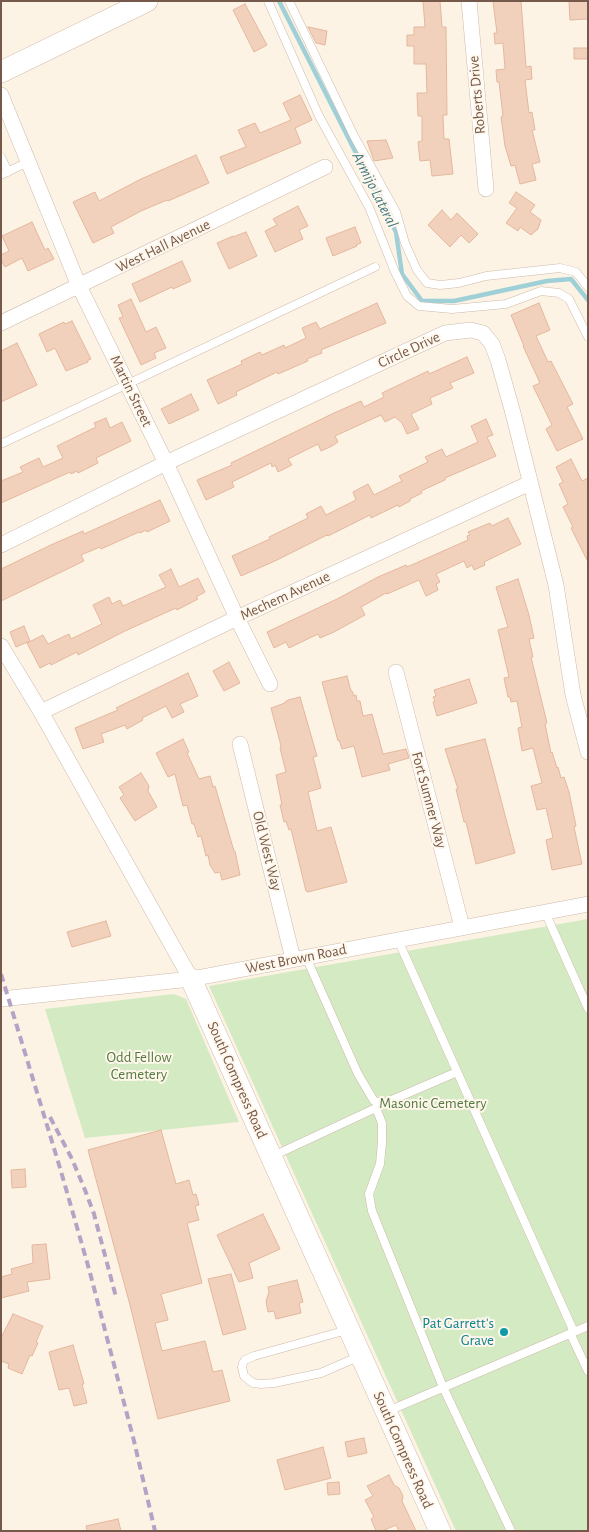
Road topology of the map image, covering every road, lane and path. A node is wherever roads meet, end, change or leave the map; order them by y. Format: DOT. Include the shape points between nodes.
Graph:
graph roads {
  1 [pos="147,1"];
  2 [pos="268,1"];
  3 [pos="289,1"];
  4 [pos="469,1"];
  5 [pos="1,72"];
  6 [pos="1,95"];
  7 [pos="1,157"];
  8 [pos="28,162"];
  9 [pos="325,167"];
  10 [pos="5,174"];
  11 [pos="486,189"];
  12 [pos="375,267"];
  13 [pos="80,286"];
  14 [pos="588,287"];
  15 [pos="1,323"];
  16 [pos="588,338"];
  17 [pos="128,383"];
  18 [pos="1,444"];
  19 [pos="166,463"];
  20 [pos="530,483"];
  21 [pos="1,545"];
  22 [pos="237,618"];
  23 [pos="1,646"];
  24 [pos="396,672"];
  25 [pos="270,684"];
  26 [pos="40,712"];
  27 [pos="240,744"];
  28 [pos="588,752"];
  29 [pos="588,904"];
  30 [pos="545,912"];
  31 [pos="462,928"];
  32 [pos="398,940"];
  33 [pos="300,958"];
  34 [pos="191,979"];
  35 [pos="1,999"];
  36 [pos="588,1008"];
  37 [pos="457,1072"];
  38 [pos="385,1103"];
  39 [pos="376,1108"];
  40 [pos="271,1156"];
  41 [pos="588,1326"];
  42 [pos="349,1330"];
  43 [pos="572,1332"];
  44 [pos="361,1356"];
  45 [pos="588,1371"];
  46 [pos="443,1387"];
  47 [pos="386,1412"];
  48 [pos="440,1531"];
  49 [pos="511,1531"];
  1 -- 5 [label="street"];
  2 -- 16 [label="lane" via="319,116 369,207 407,296 419,306 452,309 506,304 541,291 559,293 569,299"];
  3 -- 14 [label="lane" via="354,136 396,212 409,252 427,283 459,283 486,276 560,268 576,272"];
  4 -- 11 [label="street, Roberts Drive"];
  6 -- 8 [label="street, Martin Street"];
  7 -- 10 [label="lane"];
  8 -- 10 [label="lane"];
  8 -- 13 [label="street, Martin Street"];
  9 -- 13 [label="street, West Hall Avenue"];
  12 -- 17 [label="lane"];
  13 -- 15 [label="street, West Hall Avenue"];
  13 -- 17 [label="street, Martin Street"];
  17 -- 18 [label="lane"];
  17 -- 19 [label="street, Martin Street"];
  19 -- 20 [label="street, Circle Drive" via="445,333 471,330 483,333 492,344"];
  19 -- 21 [label="street, Circle Drive"];
  19 -- 22 [label="street, Martin Street"];
  20 -- 22 [label="street, Mechem Avenue"];
  20 -- 28 [label="street, Circle Drive" via="556,585 573,695"];
  22 -- 25 [label="street, Martin Street"];
  22 -- 26 [label="street, Mechem Avenue"];
  23 -- 26 [label="street, South Compress Road"];
  24 -- 31 [label="street, Fort Sumner Way"];
  26 -- 34 [label="street, South Compress Road"];
  27 -- 33 [label="street, Old West Way"];
  29 -- 30 [label="street, West Brown Road"];
  30 -- 31 [label="street, West Brown Road"];
  30 -- 36 [label="lane"];
  31 -- 32 [label="street, West Brown Road"];
  32 -- 33 [label="street, West Brown Road"];
  32 -- 37 [label="lane"];
  33 -- 34 [label="street, West Brown Road"];
  33 -- 38 [label="lane" via="358,1074 374,1101"];
  34 -- 35 [label="street, West Brown Road"];
  34 -- 40 [label="street, South Compress Road"];
  37 -- 38 [label="lane"];
  37 -- 43 [label="lane"];
  38 -- 39 [label="lane"];
  39 -- 40 [label="lane"];
  39 -- 46 [label="lane" via="382,1123 382,1142 380,1164 369,1194 372,1211"];
  40 -- 42 [label="street, South Compress Road"];
  41 -- 43 [label="lane"];
  42 -- 44 [label="street, South Compress Road"];
  42 -- 44 [label="lane" via="254,1356 245,1360 242,1367 244,1376 261,1384 274,1383 321,1373"];
  43 -- 45 [label="lane"];
  43 -- 46 [label="lane"];
  44 -- 47 [label="street, South Compress Road"];
  46 -- 47 [label="lane"];
  46 -- 49 [label="lane"];
  47 -- 48 [label="street, South Compress Road"];
}
